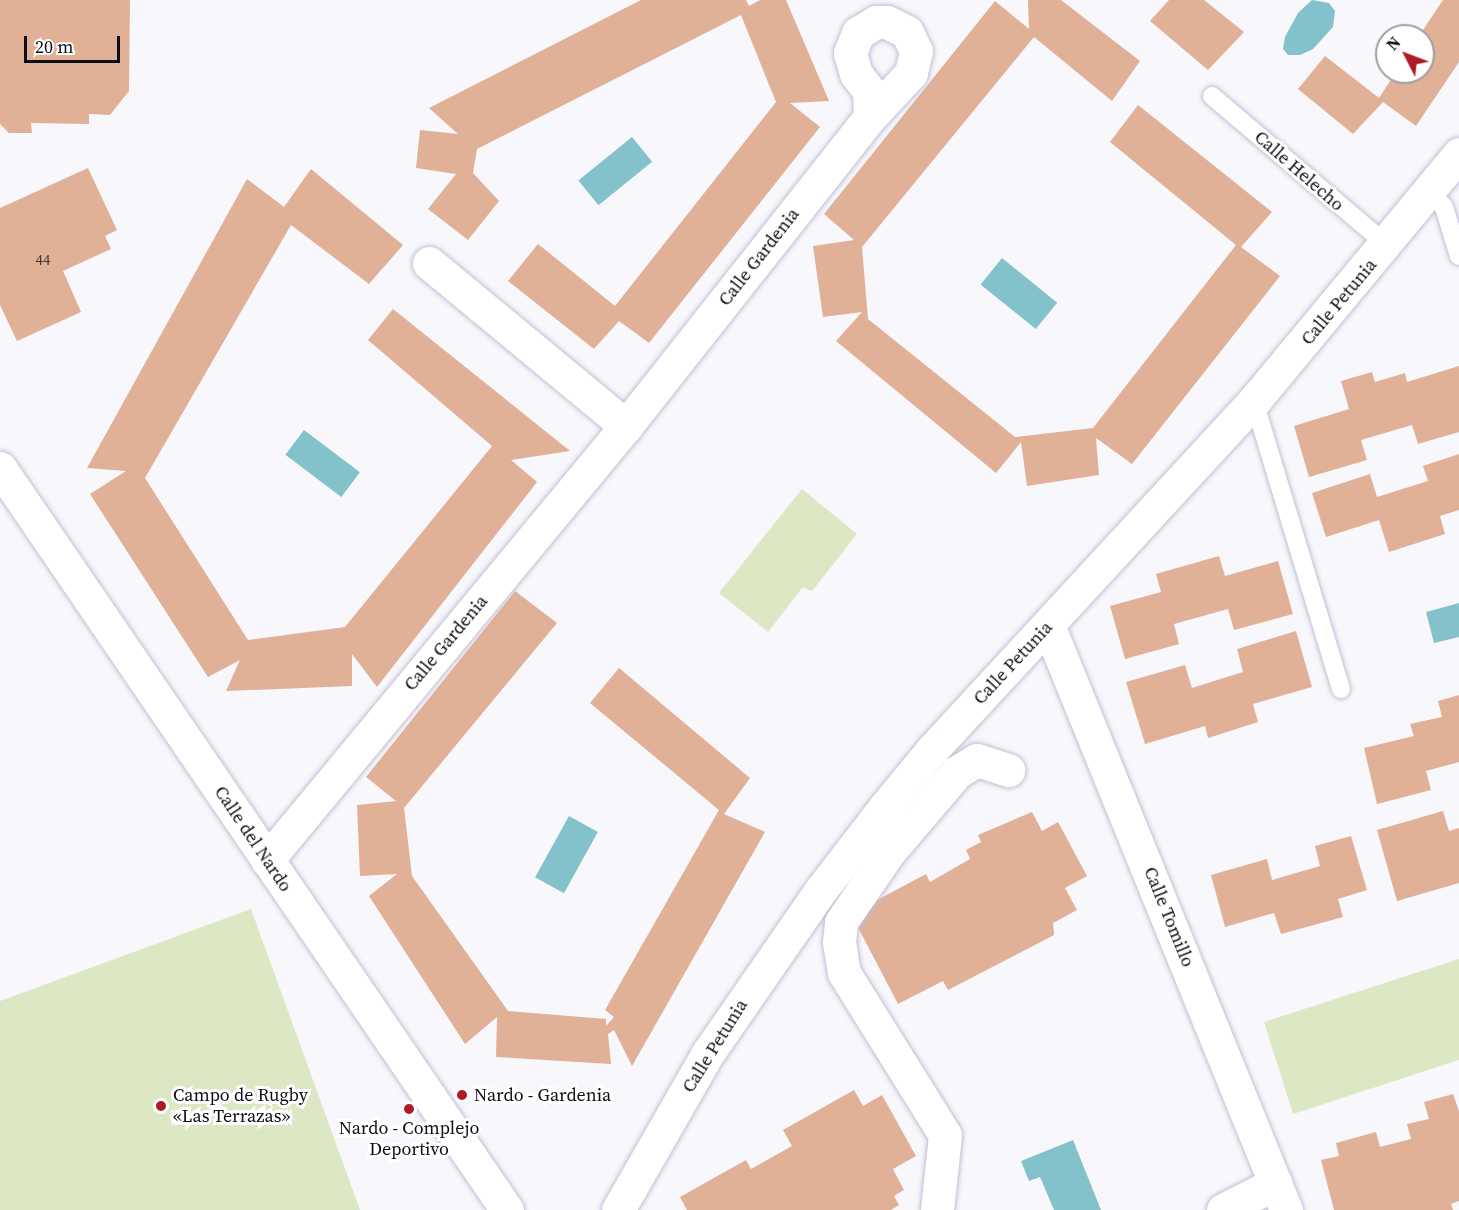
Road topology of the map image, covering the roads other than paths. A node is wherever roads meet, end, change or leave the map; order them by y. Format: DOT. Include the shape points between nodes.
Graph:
graph roads {
  1 [pos="1212,96"];
  2 [pos="870,117"];
  3 [pos="1459,154"];
  4 [pos="1429,191"];
  5 [pos="1387,245"];
  6 [pos="1459,256"];
  7 [pos="429,263"];
  8 [pos="1254,401"];
  9 [pos="626,426"];
  10 [pos="0,468"];
  11 [pos="1048,625"];
  12 [pos="1341,689"];
  13 [pos="1008,770"];
  14 [pos="267,860"];
  15 [pos="1281,1197"];
  16 [pos="507,1210"];
  17 [pos="618,1210"];
  18 [pos="938,1210"];
  19 [pos="1222,1210"];
  1 -- 5 [label="lane, Calle Helecho"];
  2 -- 9 [label="street, Calle Gardenia"];
  3 -- 4 [label="street, Calle Petunia"];
  4 -- 5 [label="street, Calle Petunia"];
  4 -- 6 [label="lane" via="1444,207"];
  5 -- 8 [label="street, Calle Petunia"];
  7 -- 9 [label="street"];
  8 -- 11 [label="street, Calle Petunia"];
  8 -- 12 [label="lane"];
  9 -- 14 [label="street, Calle Gardenia"];
  10 -- 14 [label="street, Calle del Nardo"];
  11 -- 15 [label="street, Calle Tomillo"];
  11 -- 17 [label="street, Calle Petunia" via="932,750 821,890 708,1053"];
  13 -- 18 [label="street" via="977,760 957,772 889,852 841,922 839,942 844,973 945,1136"];
  14 -- 16 [label="street, Calle del Nardo"];
  15 -- 19 [label="street"];
}
